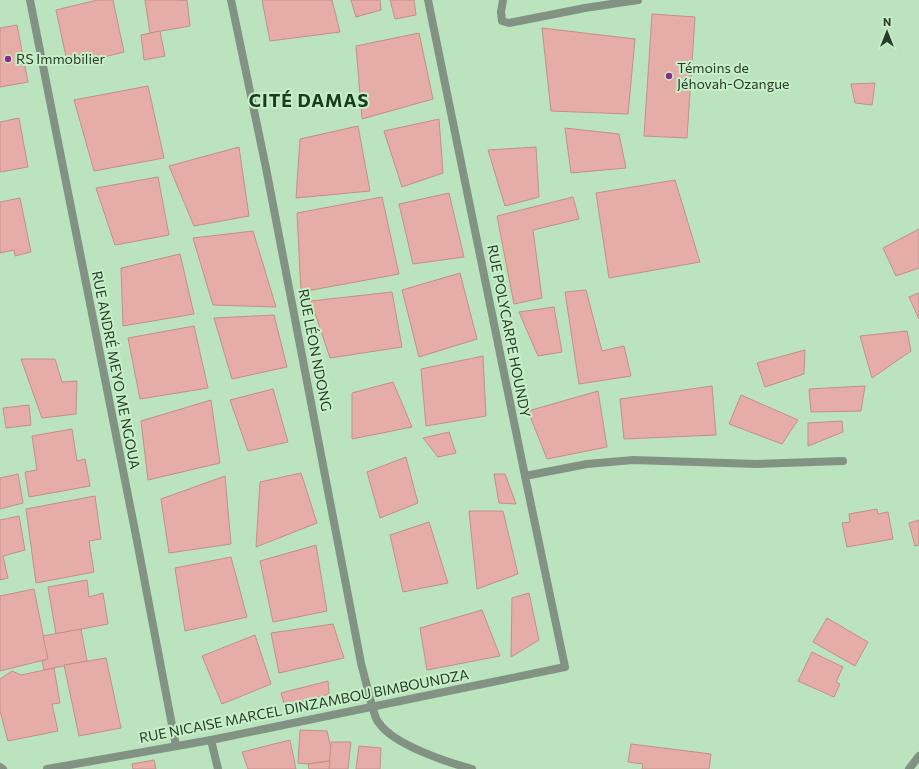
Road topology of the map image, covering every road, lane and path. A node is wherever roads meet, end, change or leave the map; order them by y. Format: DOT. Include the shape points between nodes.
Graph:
graph roads {
  1 [pos="30,0"];
  2 [pos="232,0"];
  3 [pos="428,0"];
  4 [pos="502,0"];
  5 [pos="638,0"];
  6 [pos="843,461"];
  7 [pos="525,476"];
  8 [pos="565,667"];
  9 [pos="372,706"];
  10 [pos="212,740"];
  11 [pos="176,746"];
  12 [pos="919,756"];
  13 [pos="0,767"];
  14 [pos="4,769"];
  15 [pos="47,769"];
  16 [pos="218,769"];
  17 [pos="472,769"];
  18 [pos="909,769"];
  1 -- 11 [label="street, RUE ANDRÉ MEYO ME NGOUA"];
  2 -- 9 [label="street, RUE LÉON NDONG"];
  3 -- 7 [label="street, RUE POLYCARPE HOUNDY"];
  4 -- 5 [label="street" via="502,21 509,23"];
  6 -- 7 [label="street" via="756,464 632,460 588,464"];
  7 -- 8 [label="street, RUE POLYCARPE HOUNDY"];
  8 -- 9 [label="street, RUE NICAISE MARCEL DINZAMBOU BIMBOUNDZA"];
  9 -- 10 [label="street, RUE NICAISE MARCEL DINZAMBOU BIMBOUNDZA"];
  9 -- 17 [label="street, RUE LÉON NDONG" via="378,723 390,735 430,756"];
  10 -- 11 [label="street, RUE NICAISE MARCEL DINZAMBOU BIMBOUNDZA"];
  10 -- 16 [label="street"];
  11 -- 15 [label="street, RUE NICAISE MARCEL DINZAMBOU BIMBOUNDZA"];
  12 -- 18 [label="street"];
  13 -- 14 [label="street"];
}
